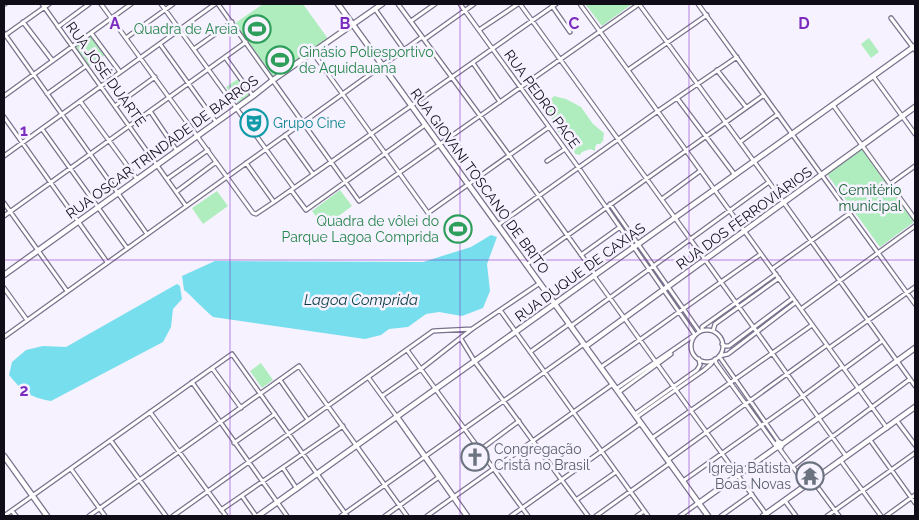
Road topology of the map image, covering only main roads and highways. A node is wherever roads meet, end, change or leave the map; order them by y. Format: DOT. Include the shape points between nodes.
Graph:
graph roads {
  1 [pos="338,4"];
  2 [pos="382,4"];
  3 [pos="353,25"];
  4 [pos="915,48"];
  5 [pos="915,107"];
  6 [pos="4,275"];
  7 [pos="555,304"];
  8 [pos="585,345"];
  9 [pos="915,348"];
  10 [pos="915,408"];
  11 [pos="397,417"];
  12 [pos="4,457"];
  13 [pos="699,503"];
  14 [pos="765,515"];
  15 [pos="47,516"];
  16 [pos="257,516"];
  17 [pos="467,516"];
  18 [pos="708,516"];
  1 -- 3 [label="main road, RUA GIOVANI TOSCANO DE BRITO"];
  2 -- 3 [label="main road, RUA OSCAR TRINDADE DE BARROS"];
  3 -- 6 [label="main road, RUA OSCAR TRINDADE DE BARROS"];
  3 -- 7 [label="main road, RUA GIOVANI TOSCANO DE BRITO"];
  4 -- 7 [label="main road, RUA DUQUE DE CAXIAS"];
  5 -- 8 [label="main road, RUA DOS FERROVIÁRIOS"];
  7 -- 8 [label="main road, RUA GIOVANI TOSCANO DE BRITO"];
  7 -- 11 [label="main road, RUA DUQUE DE CAXIAS"];
  8 -- 13 [label="main road, RUA GIOVANI TOSCANO DE BRITO"];
  9 -- 13 [label="main road"];
  10 -- 14 [label="main road"];
  11 -- 16 [label="main road, RUA DUQUE DE CAXIAS"];
  11 -- 17 [label="main road"];
  12 -- 15 [label="main road"];
  13 -- 18 [label="main road, RUA GIOVANI TOSCANO DE BRITO"];
}
